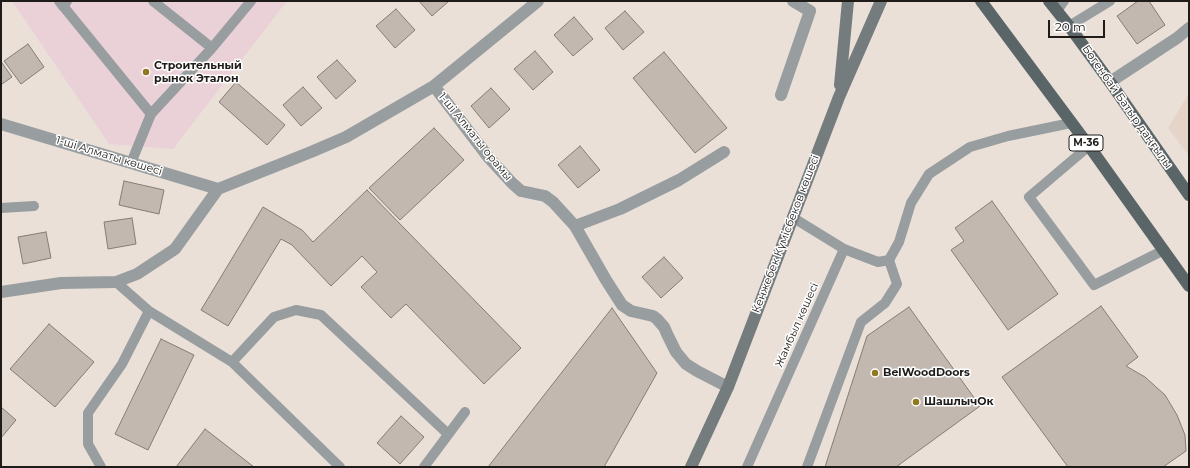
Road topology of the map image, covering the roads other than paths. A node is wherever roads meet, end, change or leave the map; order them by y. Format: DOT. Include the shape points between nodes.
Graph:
graph roads {
  1 [pos="153,1"];
  2 [pos="251,1"];
  3 [pos="538,1"];
  4 [pos="793,1"];
  5 [pos="848,1"];
  6 [pos="881,1"];
  7 [pos="980,1"];
  8 [pos="1049,1"];
  9 [pos="1110,1"];
  10 [pos="63,2"];
  11 [pos="1060,6"];
  12 [pos="1069,26"];
  13 [pos="1189,28"];
  14 [pos="212,48"];
  15 [pos="1110,82"];
  16 [pos="434,86"];
  17 [pos="781,95"];
  18 [pos="839,97"];
  19 [pos="151,114"];
  20 [pos="1071,123"];
  21 [pos="1,124"];
  22 [pos="1089,146"];
  23 [pos="724,152"];
  24 [pos="131,163"];
  25 [pos="218,189"];
  26 [pos="1189,195"];
  27 [pos="34,206"];
  28 [pos="1,208"];
  29 [pos="792,217"];
  30 [pos="575,226"];
  31 [pos="844,249"];
  32 [pos="1164,250"];
  33 [pos="889,260"];
  34 [pos="116,282"];
  35 [pos="1189,286"];
  36 [pos="1,292"];
  37 [pos="149,311"];
  38 [pos="232,362"];
  39 [pos="728,386"];
  40 [pos="465,412"];
  41 [pos="448,434"];
  42 [pos="100,467"];
  43 [pos="340,467"];
  44 [pos="424,467"];
  45 [pos="691,467"];
  46 [pos="747,467"];
  47 [pos="807,467"];
  1 -- 14 [label="lane"];
  2 -- 14 [label="lane"];
  3 -- 16 [label="street"];
  4 -- 17 [label="street" via="810,11"];
  5 -- 18 [label="street"];
  6 -- 18 [label="street, Кенжебек Күмісбеков көшесі"];
  7 -- 20 [label="main road, M-36"];
  8 -- 11 [label="main road, Бөгенбай Батыр даңғылы"];
  9 -- 12 [label="lane"];
  10 -- 19 [label="lane"];
  11 -- 12 [label="main road, Бөгенбай Батыр даңғылы"];
  12 -- 15 [label="main road, Бөгенбай Батыр даңғылы"];
  13 -- 15 [label="street"];
  14 -- 19 [label="lane"];
  15 -- 26 [label="main road, Бөгенбай Батыр даңғылы"];
  16 -- 25 [label="street" via="346,137"];
  16 -- 30 [label="street, 1-ші Алматы орамы" via="489,158 512,183 521,190 545,196"];
  18 -- 29 [label="street, Кенжебек Күмісбеков көшесі"];
  19 -- 24 [label="lane"];
  20 -- 22 [label="main road, M-36"];
  20 -- 33 [label="lane" via="970,147 929,174 911,202 899,242"];
  21 -- 24 [label="street, 1-ші Алматы көшесі"];
  22 -- 32 [label="main road, M-36"];
  22 -- 32 [label="lane" via="1029,197 1094,285"];
  23 -- 30 [label="street" via="679,180 620,209"];
  24 -- 25 [label="street, 1-ші Алматы көшесі"];
  25 -- 34 [label="street" via="175,250 137,274"];
  27 -- 28 [label="lane"];
  29 -- 31 [label="lane"];
  29 -- 39 [label="street, Кенжебек Күмісбеков көшесі"];
  30 -- 39 [label="street, 1-ші Алматы орамы" via="622,305 631,311 658,319 676,352 686,364"];
  31 -- 33 [label="lane" via="878,262"];
  31 -- 46 [label="lane, Жамбыл көшесі"];
  32 -- 35 [label="main road, M-36"];
  33 -- 47 [label="lane" via="897,284 885,304 861,322"];
  34 -- 36 [label="street" via="61,283"];
  34 -- 37 [label="lane"];
  37 -- 38 [label="lane"];
  37 -- 42 [label="lane" via="122,364 88,413 88,444"];
  38 -- 41 [label="lane" via="274,317 296,310 321,315"];
  38 -- 43 [label="lane"];
  39 -- 45 [label="street, Кенжебек Күмісбеков көшесі"];
  40 -- 41 [label="lane"];
  41 -- 44 [label="lane"];
}
